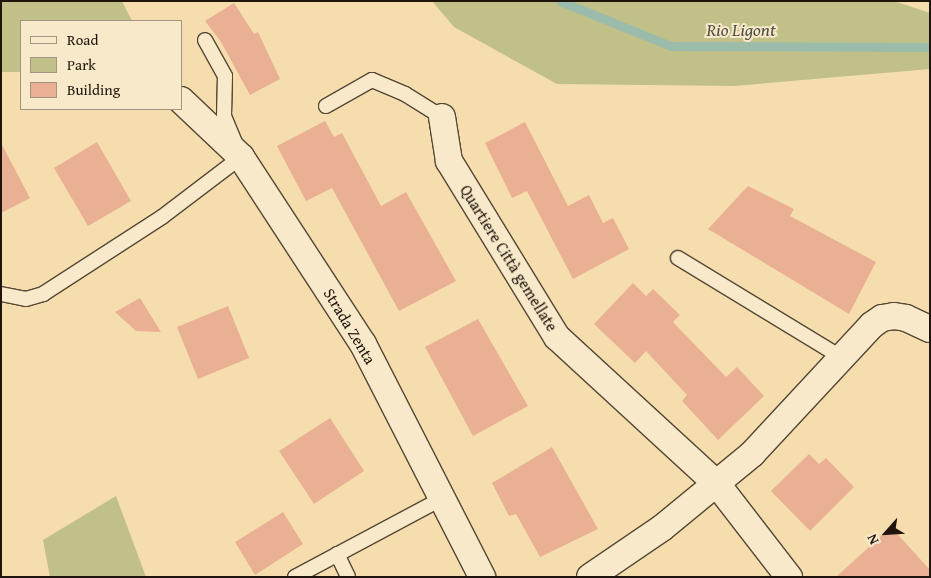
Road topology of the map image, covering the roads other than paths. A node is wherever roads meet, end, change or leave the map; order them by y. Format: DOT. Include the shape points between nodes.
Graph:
graph roads {
  1 [pos="205,40"];
  2 [pos="182,101"];
  3 [pos="326,106"];
  4 [pos="442,117"];
  5 [pos="241,157"];
  6 [pos="678,258"];
  7 [pos="1,294"];
  8 [pos="930,330"];
  9 [pos="841,357"];
  10 [pos="717,484"];
  11 [pos="443,498"];
  12 [pos="337,554"];
  13 [pos="295,577"];
  14 [pos="348,577"];
  15 [pos="482,577"];
  16 [pos="590,577"];
  17 [pos="789,577"];
  1 -- 5 [label="lane" via="226,76 224,116"];
  2 -- 5 [label="street, Strada Zenta"];
  3 -- 4 [label="lane" via="372,80 405,94"];
  4 -- 10 [label="street, Quartiere Città gemellate" via="449,161 557,336"];
  5 -- 7 [label="lane" via="162,216 43,294 26,299"];
  5 -- 11 [label="street, Strada Zenta" via="363,344"];
  6 -- 9 [label="lane"];
  8 -- 9 [label="street" via="906,318 882,318"];
  9 -- 10 [label="street" via="752,454"];
  10 -- 16 [label="street" via="662,528"];
  10 -- 17 [label="street, Quartiere Città gemellate"];
  11 -- 12 [label="lane"];
  11 -- 15 [label="street, Strada Zenta"];
  12 -- 13 [label="lane"];
  12 -- 14 [label="lane"];
}
